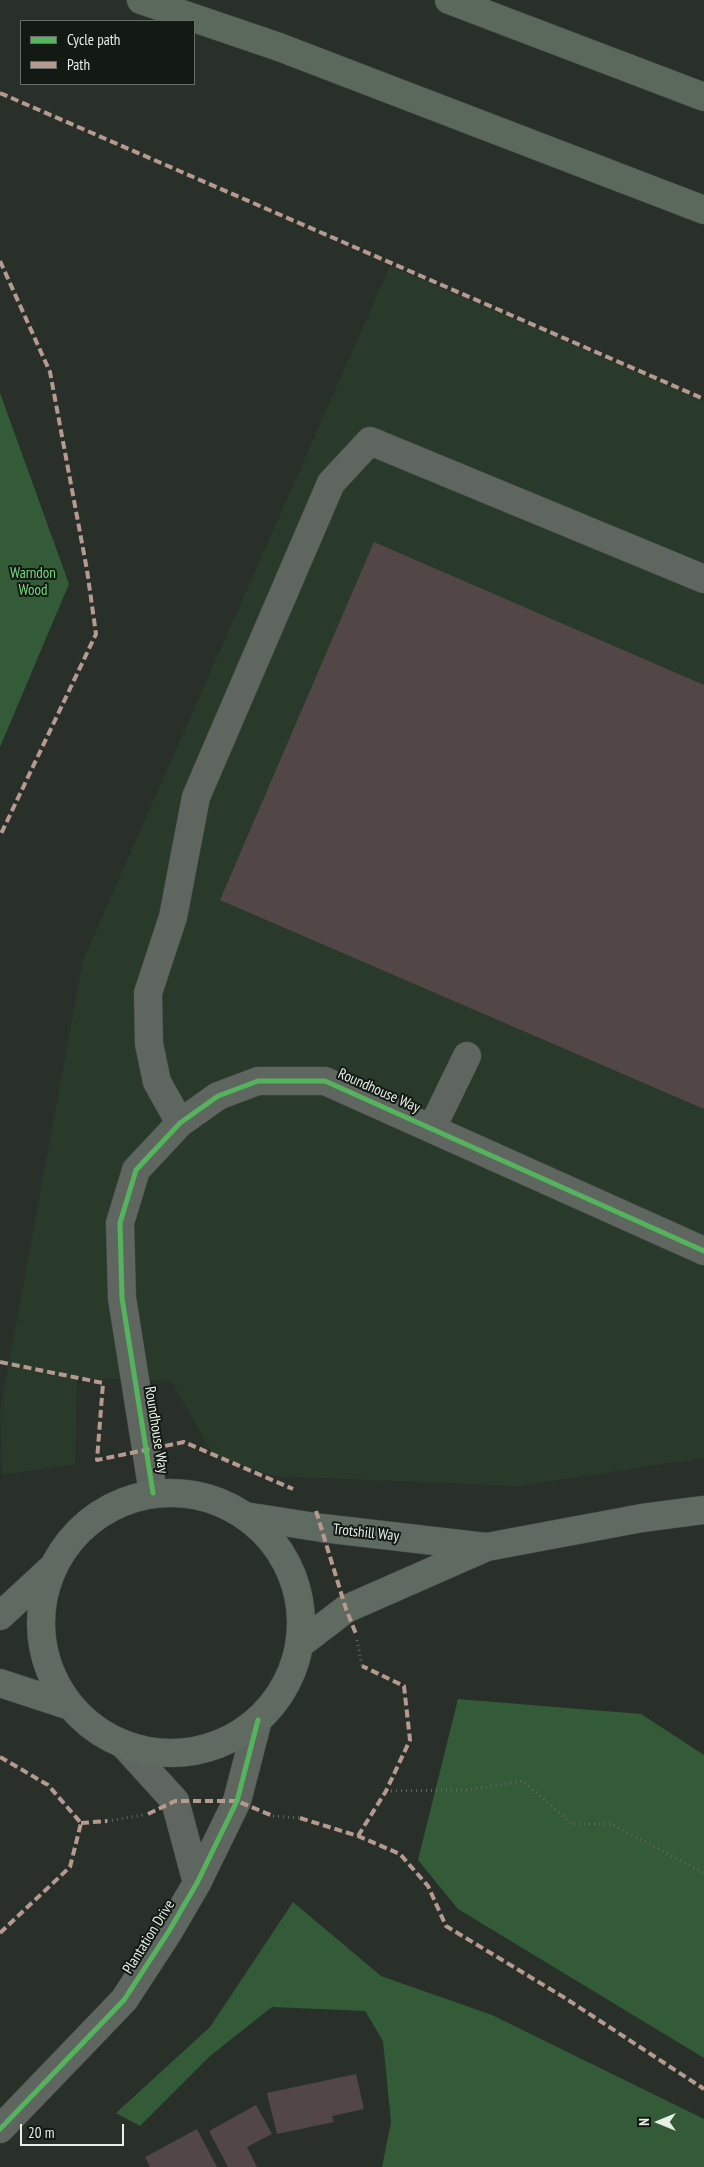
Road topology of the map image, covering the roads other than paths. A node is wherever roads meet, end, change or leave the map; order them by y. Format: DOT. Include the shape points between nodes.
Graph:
graph roads {
  1 [pos="141,0"];
  2 [pos="449,0"];
  3 [pos="704,97"];
  4 [pos="704,210"];
  5 [pos="704,579"];
  6 [pos="467,1056"];
  7 [pos="180,1123"];
  8 [pos="432,1128"];
  9 [pos="704,1251"];
  10 [pos="153,1493"];
  11 [pos="704,1510"];
  12 [pos="246,1516"];
  13 [pos="488,1547"];
  14 [pos="52,1568"];
  15 [pos="0,1616"];
  16 [pos="299,1645"];
  17 [pos="0,1683"];
  18 [pos="70,1706"];
  19 [pos="258,1720"];
  20 [pos="124,1745"];
  21 [pos="196,1883"];
  22 [pos="0,2129"];
  1 -- 4 [label="highway" via="279,47"];
  2 -- 3 [label="highway"];
  5 -- 7 [label="street" via="370,440 331,483 196,797 173,917 148,994 149,1044 157,1082"];
  6 -- 8 [label="street"];
  7 -- 8 [label="street, Roundhouse Way" via="218,1096 258,1081 325,1081"];
  7 -- 10 [label="street, Roundhouse Way" via="136,1170 120,1223 122,1298"];
  8 -- 9 [label="street, Roundhouse Way"];
  10 -- 12 [label="main road" via="186,1493 217,1501"];
  10 -- 14 [label="main road" via="112,1506 84,1526"];
  11 -- 13 [label="main road, Trotshill Way" via="642,1518"];
  12 -- 13 [label="main road, Trotshill Way"];
  12 -- 16 [label="main road" via="272,1541 291,1573 300,1608"];
  13 -- 16 [label="main road, Trotshill Way" via="346,1609"];
  14 -- 15 [label="main road"];
  14 -- 18 [label="main road" via="42,1603 41,1640 51,1675"];
  16 -- 19 [label="main road" via="291,1673 277,1698"];
  17 -- 18 [label="main road"];
  18 -- 20 [label="main road" via="94,1729"];
  19 -- 20 [label="main road" via="228,1740 195,1751 159,1753"];
  19 -- 21 [label="street, Plantation Drive" via="237,1801"];
  20 -- 21 [label="street" via="175,1801"];
  21 -- 22 [label="street, Plantation Drive" via="124,2000"];
}
